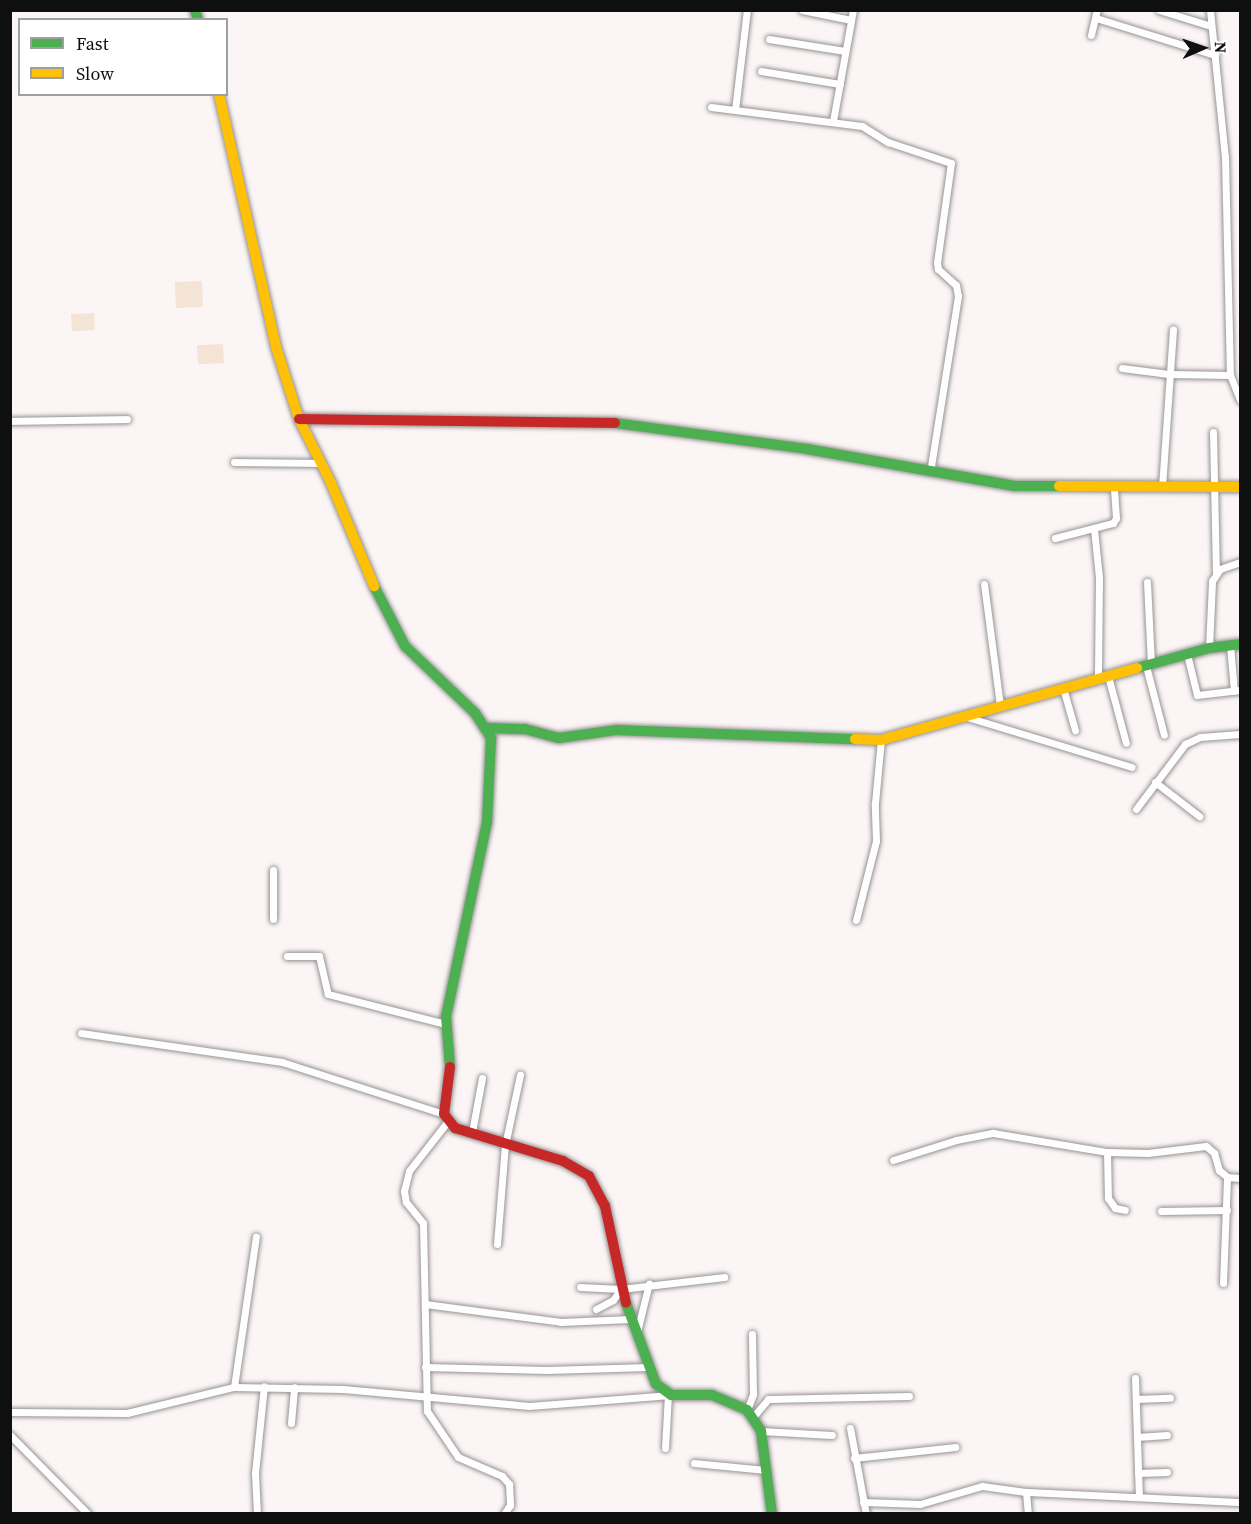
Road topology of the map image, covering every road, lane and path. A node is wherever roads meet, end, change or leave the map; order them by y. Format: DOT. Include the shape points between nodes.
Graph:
graph roads {
  1 [pos="747,10"];
  2 [pos="802,10"];
  3 [pos="853,10"];
  4 [pos="1159,10"];
  5 [pos="1210,10"];
  6 [pos="1096,14"];
  7 [pos="851,20"];
  8 [pos="1211,26"];
  9 [pos="1091,35"];
  10 [pos="769,39"];
  11 [pos="845,51"];
  12 [pos="1215,55"];
  13 [pos="761,71"];
  14 [pos="840,84"];
  15 [pos="219,96"];
  16 [pos="711,107"];
  17 [pos="735,110"];
  18 [pos="833,121"];
  19 [pos="1173,329"];
  20 [pos="1122,368"];
  21 [pos="1169,374"];
  22 [pos="1230,375"];
  23 [pos="1240,400"];
  24 [pos="127,419"];
  25 [pos="299,419"];
  26 [pos="10,421"];
  27 [pos="1213,432"];
  28 [pos="234,462"];
  29 [pos="321,463"];
  30 [pos="930,472"];
  31 [pos="1162,487"];
  32 [pos="1212,487"];
  33 [pos="1240,487"];
  34 [pos="1114,488"];
  35 [pos="1094,529"];
  36 [pos="1055,538"];
  37 [pos="1240,562"];
  38 [pos="1215,574"];
  39 [pos="1147,582"];
  40 [pos="984,584"];
  41 [pos="1235,645"];
  42 [pos="1209,648"];
  43 [pos="1187,654"];
  44 [pos="1148,665"];
  45 [pos="1103,677"];
  46 [pos="1063,688"];
  47 [pos="1237,691"];
  48 [pos="1000,706"];
  49 [pos="965,716"];
  50 [pos="487,728"];
  51 [pos="1075,730"];
  52 [pos="1240,734"];
  53 [pos="1164,735"];
  54 [pos="881,740"];
  55 [pos="1126,743"];
  56 [pos="1132,767"];
  57 [pos="1155,782"];
  58 [pos="1136,809"];
  59 [pos="1199,816"];
  60 [pos="273,870"];
  61 [pos="273,919"];
  62 [pos="856,920"];
  63 [pos="287,956"];
  64 [pos="446,1024"];
  65 [pos="81,1033"];
  66 [pos="520,1075"];
  67 [pos="482,1078"];
  68 [pos="446,1118"];
  69 [pos="472,1132"];
  70 [pos="505,1145"];
  71 [pos="1107,1152"];
  72 [pos="892,1160"];
  73 [pos="1227,1177"];
  74 [pos="1240,1178"];
  75 [pos="1125,1210"];
  76 [pos="1227,1210"];
  77 [pos="1161,1211"];
  78 [pos="256,1237"];
  79 [pos="497,1244"];
  80 [pos="724,1277"];
  81 [pos="649,1283"];
  82 [pos="1222,1283"];
  83 [pos="580,1287"];
  84 [pos="621,1288"];
  85 [pos="425,1304"];
  86 [pos="596,1309"];
  87 [pos="630,1319"];
  88 [pos="636,1334"];
  89 [pos="752,1334"];
  90 [pos="425,1367"];
  91 [pos="648,1367"];
  92 [pos="1135,1378"];
  93 [pos="264,1386"];
  94 [pos="234,1387"];
  95 [pos="294,1387"];
  96 [pos="669,1395"];
  97 [pos="909,1396"];
  98 [pos="1170,1398"];
  99 [pos="425,1399"];
  100 [pos="1136,1399"];
  101 [pos="10,1412"];
  102 [pos="750,1413"];
  103 [pos="291,1423"];
  104 [pos="850,1428"];
  105 [pos="761,1431"];
  106 [pos="10,1435"];
  107 [pos="832,1435"];
  108 [pos="1167,1436"];
  109 [pos="1137,1437"];
  110 [pos="955,1447"];
  111 [pos="665,1448"];
  112 [pos="854,1458"];
  113 [pos="694,1463"];
  114 [pos="766,1470"];
  115 [pos="1167,1472"];
  116 [pos="1138,1473"];
  117 [pos="1026,1492"];
  118 [pos="1138,1496"];
  119 [pos="863,1502"];
  120 [pos="1240,1502"];
  121 [pos="88,1514"];
  122 [pos="257,1514"];
  123 [pos="504,1514"];
  124 [pos="772,1514"];
  125 [pos="866,1514"];
  126 [pos="1028,1514"];
  1 -- 17 [label="street"];
  2 -- 7 [label="street"];
  3 -- 7 [label="street"];
  4 -- 8 [label="street"];
  5 -- 8 [label="street"];
  6 -- 9 [label="street"];
  6 -- 12 [label="street"];
  7 -- 11 [label="street"];
  8 -- 12 [label="street"];
  10 -- 11 [label="street"];
  11 -- 14 [label="street"];
  12 -- 22 [label="street" via="1225,157"];
  13 -- 14 [label="street"];
  14 -- 18 [label="street"];
  15 -- 25 [label="street" via="276,347"];
  16 -- 17 [label="street"];
  17 -- 18 [label="street"];
  18 -- 30 [label="street" via="862,126 888,142 948,159 952,167 937,262 938,268 956,285 958,296"];
  19 -- 21 [label="street"];
  20 -- 21 [label="street"];
  21 -- 22 [label="street"];
  21 -- 31 [label="street"];
  22 -- 23 [label="street"];
  24 -- 26 [label="street"];
  25 -- 29 [label="street"];
  25 -- 30 [label="street" via="652,426"];
  27 -- 32 [label="street"];
  28 -- 29 [label="street"];
  29 -- 50 [label="street" via="378,596 405,646"];
  30 -- 34 [label="street" via="1015,486"];
  31 -- 32 [label="street"];
  31 -- 34 [label="street"];
  32 -- 33 [label="street"];
  32 -- 38 [label="street"];
  34 -- 35 [label="street" via="1116,518 1113,523"];
  35 -- 36 [label="street"];
  35 -- 45 [label="street"];
  37 -- 38 [label="street"];
  38 -- 42 [label="street"];
  39 -- 44 [label="street"];
  40 -- 48 [label="street"];
  41 -- 42 [label="street"];
  41 -- 47 [label="street"];
  42 -- 43 [label="street"];
  43 -- 44 [label="street"];
  43 -- 47 [label="street" via="1197,695"];
  44 -- 45 [label="street"];
  44 -- 53 [label="street"];
  45 -- 46 [label="street"];
  45 -- 55 [label="street"];
  46 -- 48 [label="street"];
  46 -- 51 [label="street"];
  48 -- 49 [label="street"];
  49 -- 54 [label="street"];
  49 -- 56 [label="street"];
  50 -- 54 [label="street" via="525,729 558,738 617,730"];
  50 -- 64 [label="street" via="492,753 486,822"];
  52 -- 57 [label="street" via="1191,740"];
  54 -- 62 [label="street" via="876,842"];
  57 -- 58 [label="street"];
  57 -- 59 [label="street"];
  60 -- 61 [label="street"];
  63 -- 64 [label="street" via="319,956 328,994"];
  64 -- 68 [label="street" via="451,1060"];
  65 -- 68 [label="street" via="282,1062"];
  66 -- 70 [label="street"];
  67 -- 69 [label="street"];
  68 -- 69 [label="street"];
  68 -- 85 [label="street" via="409,1171 404,1191 406,1202 423,1223"];
  69 -- 70 [label="street"];
  70 -- 79 [label="street"];
  70 -- 84 [label="street" via="563,1161 588,1176 605,1206"];
  71 -- 72 [label="street" via="993,1133"];
  71 -- 73 [label="street" via="1148,1153 1206,1146 1211,1148 1219,1170"];
  71 -- 75 [label="street" via="1108,1198 1115,1208"];
  73 -- 74 [label="street"];
  73 -- 76 [label="street"];
  76 -- 77 [label="street"];
  76 -- 82 [label="street"];
  78 -- 94 [label="street"];
  80 -- 81 [label="street"];
  81 -- 84 [label="street"];
  81 -- 88 [label="street"];
  83 -- 84 [label="street"];
  84 -- 86 [label="street" via="614,1300"];
  84 -- 87 [label="street"];
  85 -- 87 [label="street" via="561,1322"];
  85 -- 90 [label="street"];
  87 -- 88 [label="street"];
  88 -- 91 [label="street"];
  89 -- 102 [label="street"];
  90 -- 91 [label="street"];
  90 -- 99 [label="street"];
  91 -- 96 [label="street" via="656,1384"];
  92 -- 100 [label="street"];
  93 -- 94 [label="street"];
  93 -- 95 [label="street"];
  93 -- 122 [label="street" via="255,1473"];
  94 -- 101 [label="street" via="127,1413"];
  95 -- 99 [label="street"];
  95 -- 103 [label="street"];
  96 -- 99 [label="street" via="560,1406"];
  96 -- 102 [label="street" via="712,1395"];
  96 -- 111 [label="street"];
  97 -- 102 [label="street" via="768,1399"];
  98 -- 100 [label="street"];
  99 -- 123 [label="street" via="430,1419 458,1457 502,1476 509,1484 510,1505"];
  100 -- 109 [label="street"];
  102 -- 105 [label="street"];
  104 -- 112 [label="street"];
  105 -- 107 [label="street"];
  105 -- 114 [label="street"];
  106 -- 121 [label="street"];
  108 -- 109 [label="street"];
  109 -- 116 [label="street"];
  110 -- 112 [label="street"];
  112 -- 119 [label="street"];
  113 -- 114 [label="street"];
  114 -- 124 [label="street"];
  115 -- 116 [label="street"];
  116 -- 118 [label="street"];
  117 -- 118 [label="street"];
  117 -- 119 [label="street" via="982,1486 920,1504"];
  117 -- 126 [label="street"];
  118 -- 120 [label="street"];
  119 -- 125 [label="street"];
}
